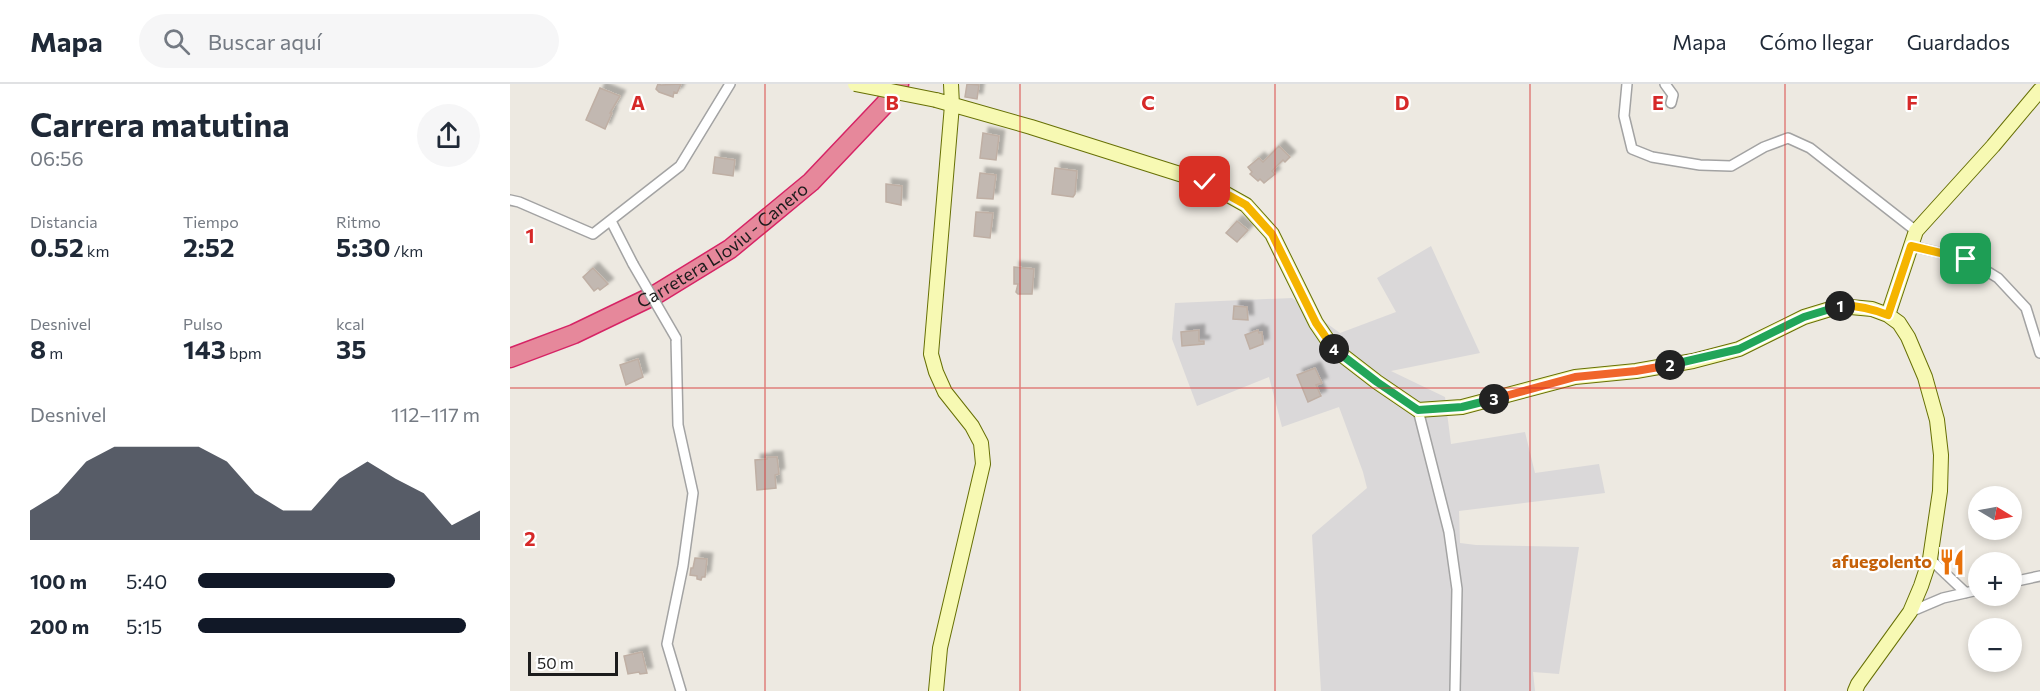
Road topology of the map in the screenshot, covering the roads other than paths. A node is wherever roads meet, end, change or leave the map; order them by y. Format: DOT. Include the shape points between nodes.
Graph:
graph roads {
  1 [pos="730,84"];
  2 [pos="855,84"];
  3 [pos="899,84"];
  4 [pos="951,84"];
  5 [pos="1627,84"];
  6 [pos="1665,84"];
  7 [pos="2040,90"];
  8 [pos="1671,103"];
  9 [pos="952,105"];
  10 [pos="510,200"];
  11 [pos="611,221"];
  12 [pos="1916,231"];
  13 [pos="1911,246"];
  14 [pos="1888,315"];
  15 [pos="2040,354"];
  16 [pos="510,358"];
  17 [pos="1418,410"];
  18 [pos="1930,559"];
  19 [pos="2040,576"];
  20 [pos="2022,580"];
  21 [pos="1966,593"];
  22 [pos="1910,612"];
  23 [pos="681,691"];
  24 [pos="936,691"];
  25 [pos="1455,691"];
  26 [pos="1855,691"];
  1 -- 11 [label="street" via="680,166"];
  2 -- 9 [label="street, bridge"];
  3 -- 16 [label="highway, Carretera Lloviu - Canero" via="811,182 730,249 655,295 574,334"];
  4 -- 9 [label="street"];
  5 -- 12 [label="street" via="1624,116 1632,148 1652,157 1731,166 1788,138 1810,148"];
  6 -- 8 [label="street" via="1673,95"];
  7 -- 12 [label="street"];
  9 -- 17 [label="street" via="1205,182 1246,205 1272,234 1316,323 1333,348"];
  9 -- 24 [label="street" via="931,354 945,392 981,443 983,464 940,648"];
  10 -- 11 [label="street" via="593,234"];
  11 -- 23 [label="street, bridge" via="676,338 678,425 693,493 668,644"];
  12 -- 13 [label="street"];
  13 -- 14 [label="street"];
  13 -- 15 [label="street" via="1966,259 1998,278 2026,308"];
  14 -- 17 [label="street" via="1840,306 1804,317 1739,349 1693,361 1575,377 1462,407"];
  14 -- 18 [label="street" via="1908,337 1938,420 1940,491"];
  17 -- 25 [label="street" via="1449,532 1457,589"];
  18 -- 21 [label="street"];
  18 -- 22 [label="street"];
  19 -- 20 [label="street"];
  21 -- 22 [label="street"];
  22 -- 26 [label="street"];
}
